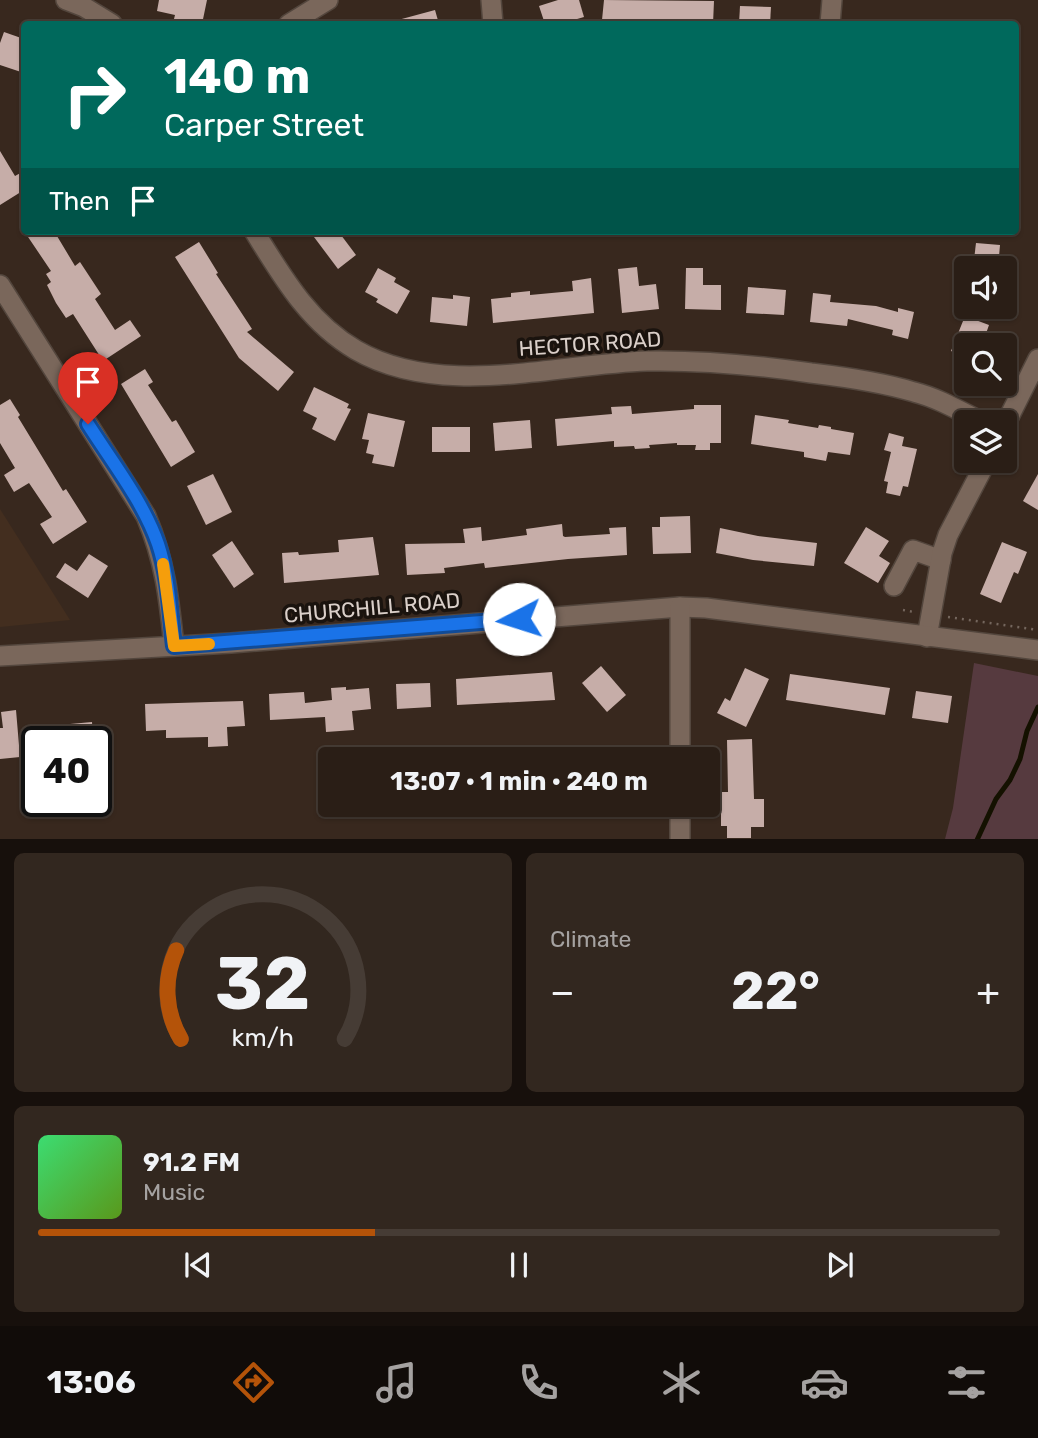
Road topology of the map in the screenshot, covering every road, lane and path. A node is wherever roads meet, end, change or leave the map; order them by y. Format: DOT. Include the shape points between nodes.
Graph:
graph roads {
  1 [pos="66,0"];
  2 [pos="328,0"];
  3 [pos="491,0"];
  4 [pos="832,0"];
  5 [pos="107,21"];
  6 [pos="294,21"];
  7 [pos="493,21"];
  8 [pos="830,21"];
  9 [pos="256,235"];
  10 [pos="0,285"];
  11 [pos="1038,359"];
  12 [pos="956,410"];
  13 [pos="1012,410"];
  14 [pos="980,473"];
  15 [pos="941,560"];
  16 [pos="894,586"];
  17 [pos="680,607"];
  18 [pos="903,610"];
  19 [pos="931,614"];
  20 [pos="1038,630"];
  21 [pos="927,637"];
  22 [pos="174,646"];
  23 [pos="1038,650"];
  24 [pos="0,656"];
  25 [pos="680,747"];
  26 [pos="680,817"];
  27 [pos="680,839"];
  1 -- 5 [label="street"];
  2 -- 6 [label="street"];
  3 -- 7 [label="street"];
  4 -- 8 [label="street"];
  9 -- 12 [label="street, HECTOR ROAD" via="291,291 333,334 384,363 414,371 475,375 700,361 884,384 918,392"];
  10 -- 22 [label="street" via="146,516 166,573"];
  11 -- 13 [label="street"];
  14 -- 15 [label="street" via="948,535"];
  15 -- 16 [label="street" via="913,550"];
  15 -- 19 [label="street"];
  17 -- 21 [label="street, CHURCHILL ROAD"];
  17 -- 22 [label="street, CHURCHILL ROAD"];
  17 -- 25 [label="street"];
  18 -- 19 [label="path"];
  19 -- 20 [label="path"];
  19 -- 21 [label="street"];
  21 -- 23 [label="street, CHURCHILL ROAD"];
  22 -- 24 [label="street, CHURCHILL ROAD"];
  26 -- 27 [label="street"];
}
